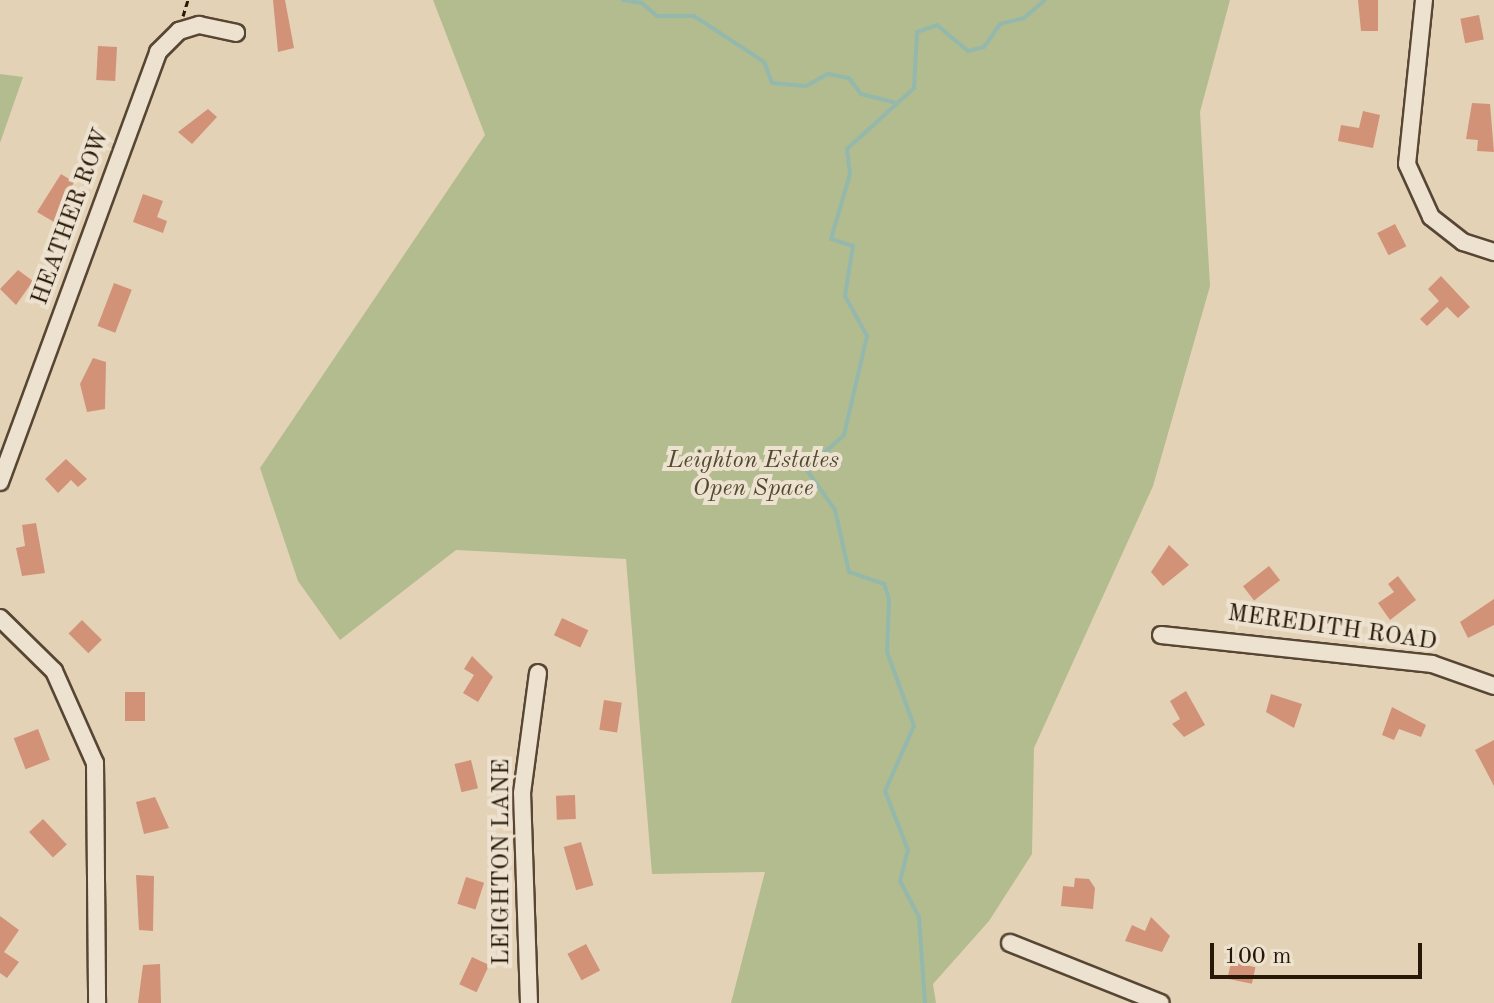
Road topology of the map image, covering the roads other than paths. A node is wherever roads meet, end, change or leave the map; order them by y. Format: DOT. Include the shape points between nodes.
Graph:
graph roads {
  1 [pos="1424,0"];
  2 [pos="236,33"];
  3 [pos="1494,252"];
  4 [pos="0,482"];
  5 [pos="0,618"];
  6 [pos="1161,635"];
  7 [pos="538,673"];
  8 [pos="1494,686"];
  9 [pos="1010,943"];
  10 [pos="97,1003"];
  11 [pos="529,1003"];
  12 [pos="1161,1003"];
  1 -- 3 [label="street" via="1407,164 1431,217 1463,242"];
  2 -- 4 [label="street, HEATHER ROW" via="199,25 179,31 158,52"];
  5 -- 10 [label="street" via="54,671 95,763"];
  6 -- 8 [label="street, MEREDITH ROAD" via="1432,664"];
  7 -- 11 [label="street, LEIGHTON LANE" via="522,793"];
  9 -- 12 [label="street"];
}
